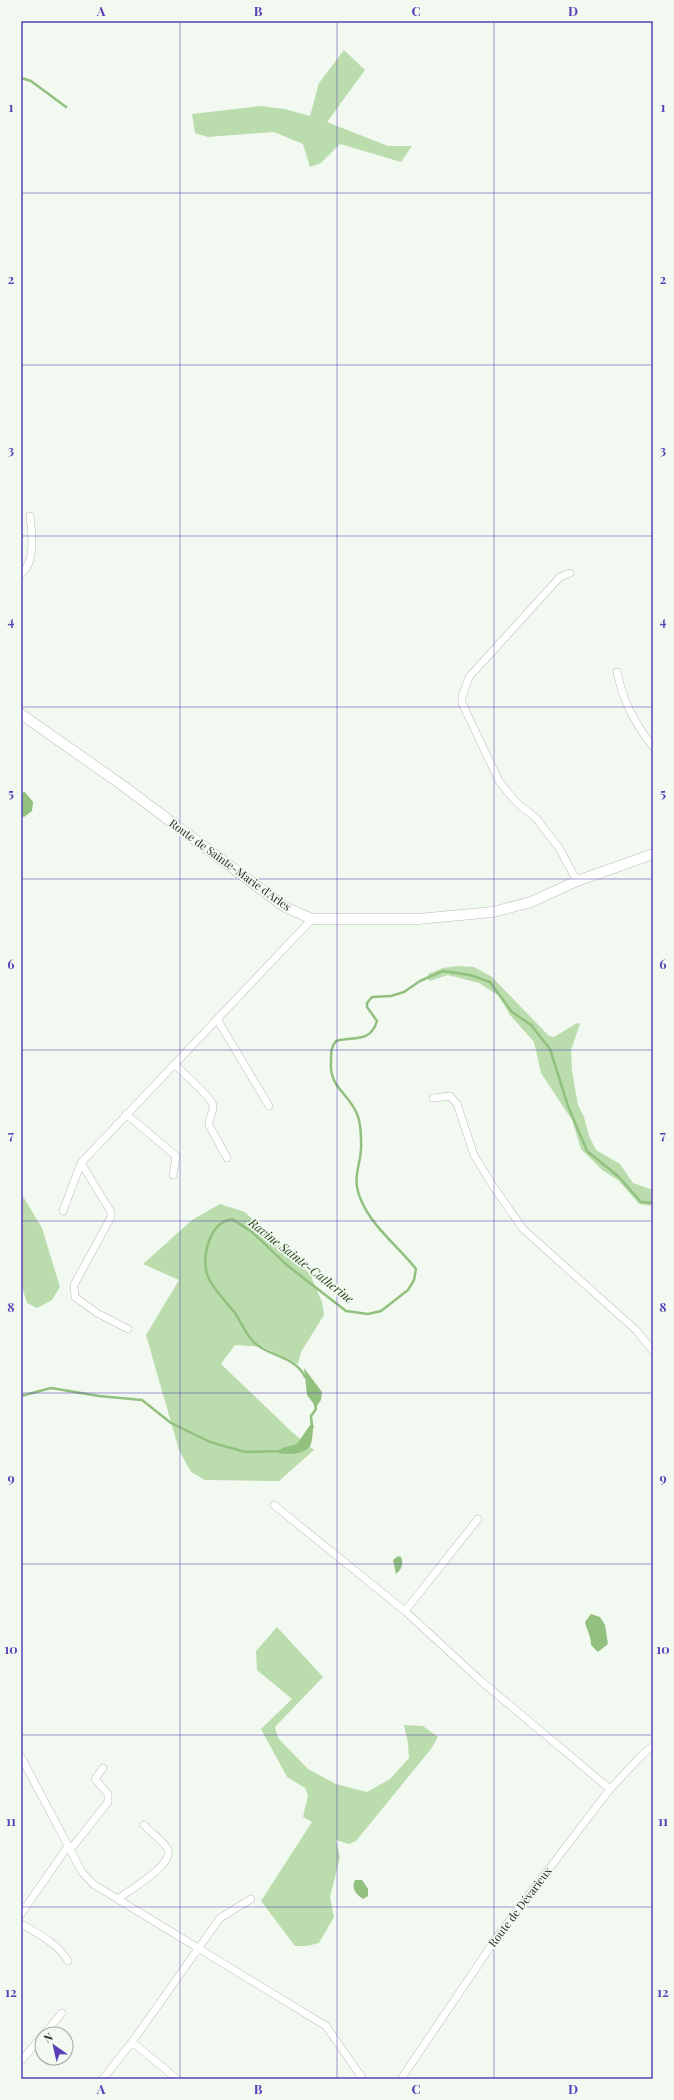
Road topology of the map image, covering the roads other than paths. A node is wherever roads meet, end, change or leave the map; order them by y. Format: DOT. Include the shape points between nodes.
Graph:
graph roads {
  1 [pos="30,516"];
  2 [pos="570,573"];
  3 [pos="21,574"];
  4 [pos="617,672"];
  5 [pos="21,714"];
  6 [pos="653,747"];
  7 [pos="653,854"];
  8 [pos="577,881"];
  9 [pos="312,919"];
  10 [pos="217,1019"];
  11 [pos="174,1064"];
  12 [pos="433,1098"];
  13 [pos="269,1106"];
  14 [pos="126,1114"];
  15 [pos="227,1158"];
  16 [pos="81,1163"];
  17 [pos="173,1175"];
  18 [pos="63,1211"];
  19 [pos="128,1329"];
  20 [pos="653,1351"];
  21 [pos="274,1505"];
  22 [pos="478,1519"];
  23 [pos="405,1611"];
  24 [pos="653,1746"];
  25 [pos="21,1757"];
  26 [pos="103,1768"];
  27 [pos="610,1789"];
  28 [pos="144,1825"];
  29 [pos="70,1848"];
  30 [pos="119,1898"];
  31 [pos="251,1899"];
  32 [pos="21,1914"];
  33 [pos="21,1924"];
  34 [pos="198,1949"];
  35 [pos="68,1961"];
  36 [pos="62,2013"];
  37 [pos="51,2026"];
  38 [pos="132,2042"];
  39 [pos="34,2046"];
  40 [pos="21,2061"];
  41 [pos="103,2079"];
  42 [pos="177,2079"];
  43 [pos="363,2079"];
  44 [pos="401,2079"];
  1 -- 3 [label="street" via="32,534 29,562"];
  2 -- 8 [label="street" via="560,577 469,677 462,703 498,781 516,802 536,818 559,848"];
  4 -- 6 [label="street" via="634,723"];
  5 -- 9 [label="main road, Route de Sainte-Marie d'Arles" via="122,785 285,907"];
  7 -- 8 [label="main road, Route de Sainte-Marie d'Arles"];
  8 -- 9 [label="main road, Route de Sainte-Marie d'Arles" via="531,902 493,912 418,918"];
  9 -- 10 [label="street"];
  10 -- 11 [label="street"];
  10 -- 13 [label="street"];
  11 -- 14 [label="street"];
  11 -- 15 [label="street" via="211,1101 213,1111 208,1120 209,1126"];
  12 -- 20 [label="street" via="450,1096 457,1104 474,1155 523,1229 636,1330"];
  14 -- 16 [label="street"];
  14 -- 17 [label="street" via="176,1156"];
  16 -- 18 [label="street"];
  16 -- 19 [label="street" via="111,1212 111,1217 76,1280 74,1294 97,1313"];
  21 -- 23 [label="street"];
  22 -- 23 [label="street"];
  23 -- 27 [label="street" via="481,1681"];
  24 -- 27 [label="street, Route de Dévarieux"];
  25 -- 29 [label="street"];
  26 -- 29 [label="street" via="96,1779 108,1794 108,1802"];
  27 -- 44 [label="street, Route de Dévarieux" via="497,1937"];
  28 -- 30 [label="street" via="166,1847 167,1860 160,1869"];
  29 -- 30 [label="street" via="82,1872 93,1884"];
  29 -- 32 [label="street"];
  30 -- 34 [label="street"];
  31 -- 34 [label="street" via="220,1918"];
  33 -- 35 [label="street" via="51,1942 62,1951"];
  34 -- 38 [label="street"];
  34 -- 43 [label="street" via="326,2026"];
  36 -- 37 [label="street"];
  38 -- 41 [label="street"];
  38 -- 42 [label="street"];
  39 -- 40 [label="street"];
}
